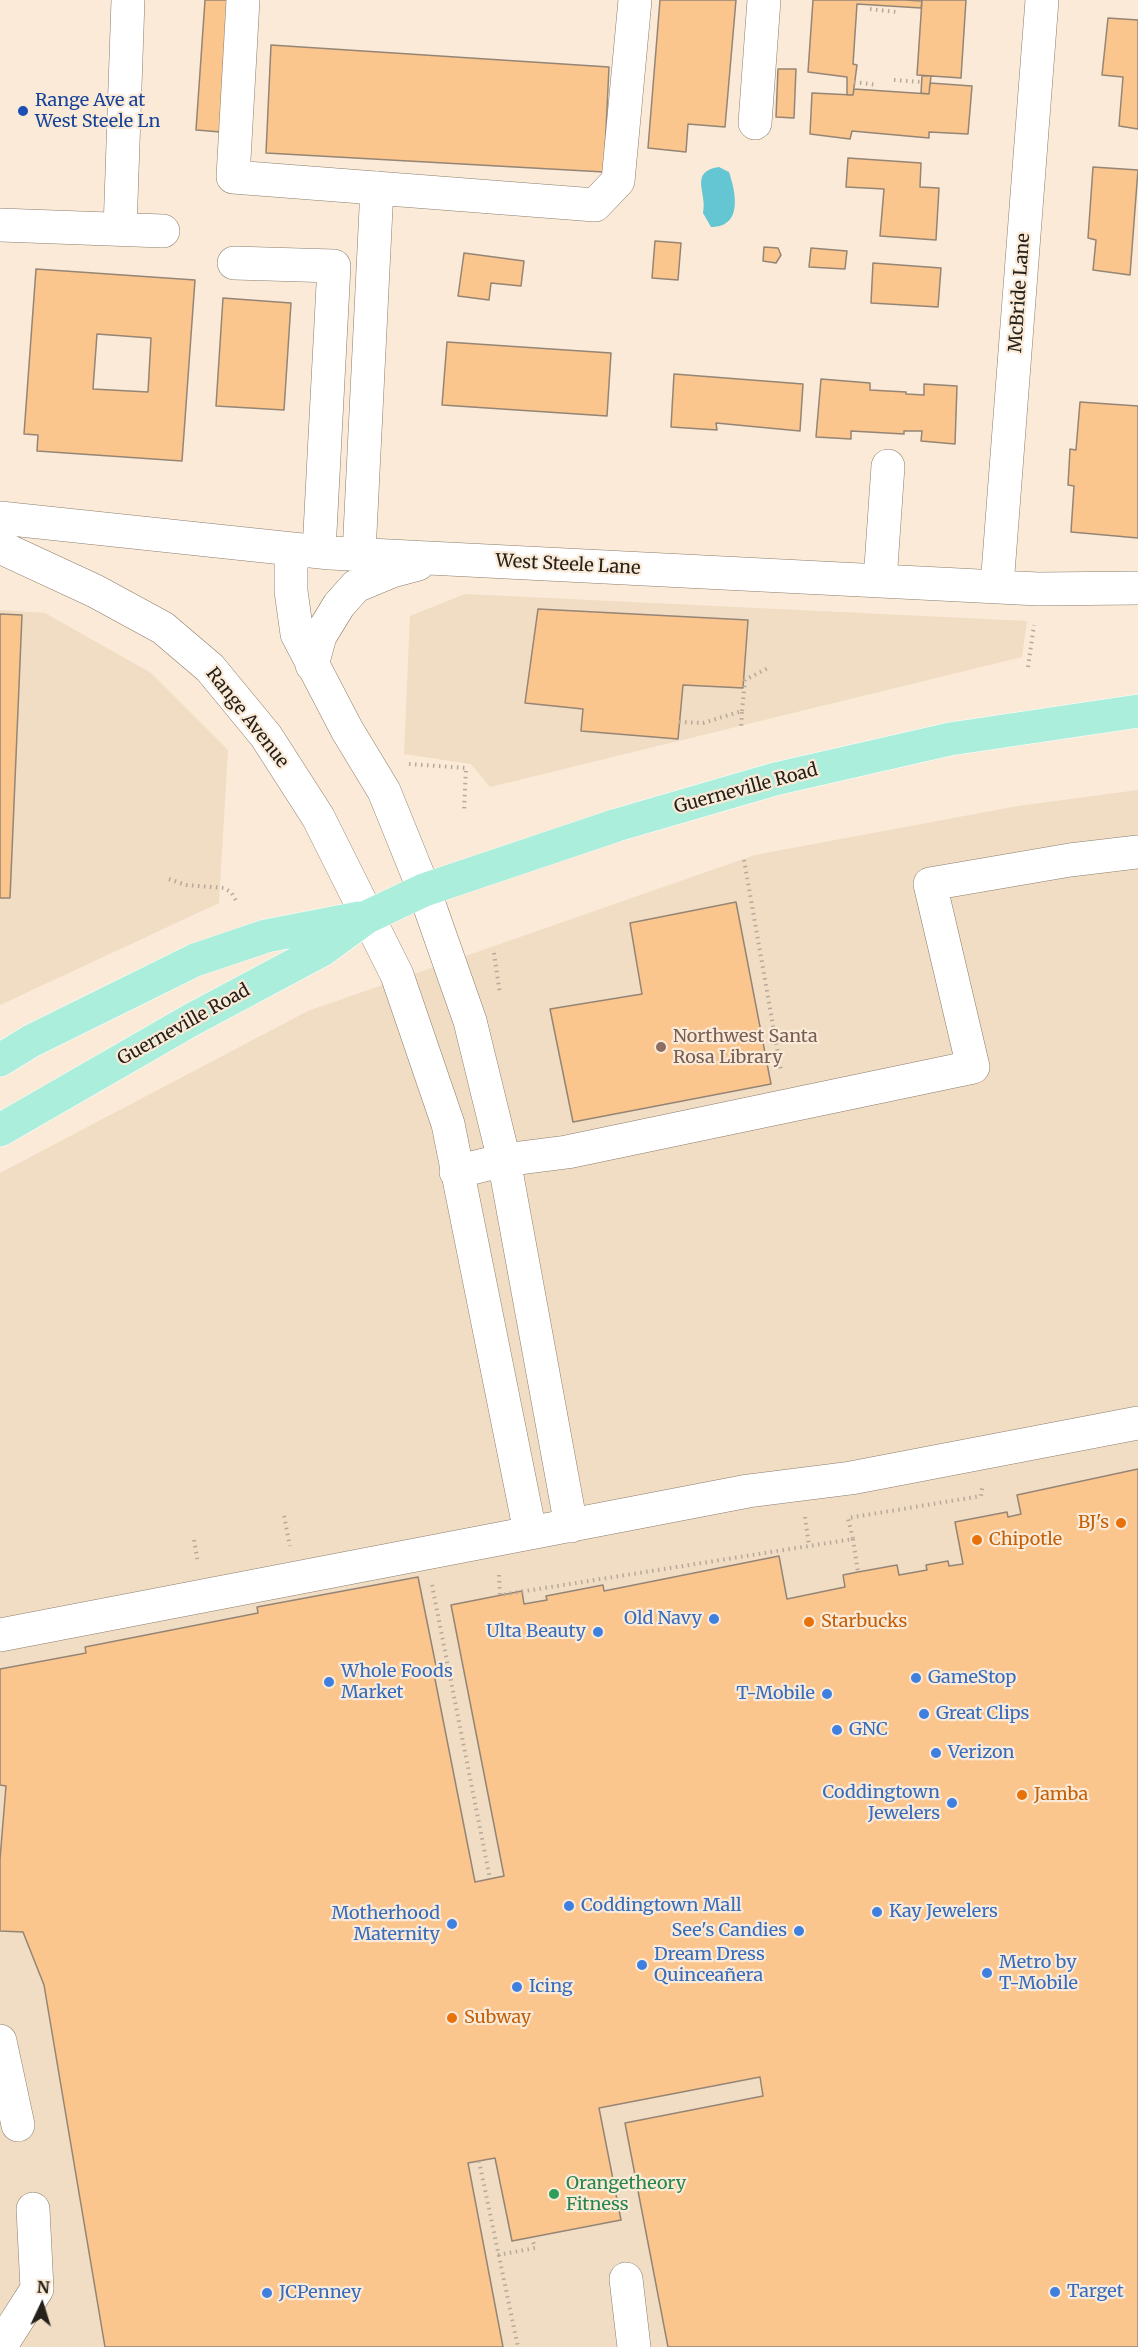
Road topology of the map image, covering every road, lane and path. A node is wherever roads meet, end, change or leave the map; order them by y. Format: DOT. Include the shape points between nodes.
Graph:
graph roads {
  1 [pos="128,0"];
  2 [pos="243,0"];
  3 [pos="635,0"];
  4 [pos="764,0"];
  5 [pos="1042,0"];
  6 [pos="870,9"];
  7 [pos="897,12"];
  8 [pos="894,80"];
  9 [pos="854,82"];
  10 [pos="922,82"];
  11 [pos="878,85"];
  12 [pos="755,123"];
  13 [pos="377,188"];
  14 [pos="0,225"];
  15 [pos="120,230"];
  16 [pos="163,231"];
  17 [pos="234,263"];
  18 [pos="888,466"];
  19 [pos="0,518"];
  20 [pos="0,547"];
  21 [pos="305,550"];
  22 [pos="359,554"];
  23 [pos="437,558"];
  24 [pos="880,580"];
  25 [pos="997,586"];
  26 [pos="1138,588"];
  27 [pos="1034,625"];
  28 [pos="312,665"];
  29 [pos="1028,667"];
  30 [pos="768,668"];
  31 [pos="742,711"];
  32 [pos="1138,711"];
  33 [pos="679,722"];
  34 [pos="741,730"];
  35 [pos="401,763"];
  36 [pos="464,812"];
  37 [pos="1138,852"];
  38 [pos="744,860"];
  39 [pos="170,879"];
  40 [pos="424,890"];
  41 [pos="237,904"];
  42 [pos="367,917"];
  43 [pos="494,953"];
  44 [pos="501,1000"];
  45 [pos="31,1041"];
  46 [pos="0,1051"];
  47 [pos="0,1060"];
  48 [pos="781,1074"];
  49 [pos="0,1130"];
  50 [pos="504,1160"];
  51 [pos="456,1172"];
  52 [pos="1138,1423"];
  53 [pos="982,1486"];
  54 [pos="804,1512"];
  55 [pos="284,1516"];
  56 [pos="571,1526"];
  57 [pos="530,1532"];
  58 [pos="194,1539"];
  59 [pos="853,1539"];
  60 [pos="809,1546"];
  61 [pos="291,1549"];
  62 [pos="199,1566"];
  63 [pos="499,1568"];
  64 [pos="858,1572"];
  65 [pos="431,1582"];
  66 [pos="0,1635"];
  67 [pos="490,1879"];
  68 [pos="0,2041"];
  69 [pos="18,2126"];
  70 [pos="479,2161"];
  71 [pos="33,2209"];
  72 [pos="532,2238"];
  73 [pos="498,2255"];
  74 [pos="626,2279"];
  75 [pos="0,2347"];
  76 [pos="518,2347"];
  77 [pos="634,2347"];
  1 -- 15 [label="street"];
  2 -- 13 [label="street" via="233,177"];
  3 -- 13 [label="street" via="618,181 595,205"];
  4 -- 12 [label="street"];
  5 -- 25 [label="street, McBride Lane"];
  6 -- 7 [label="path"];
  8 -- 10 [label="path"];
  9 -- 11 [label="path"];
  13 -- 22 [label="street"];
  14 -- 15 [label="street"];
  15 -- 16 [label="street"];
  17 -- 21 [label="street" via="334,266"];
  18 -- 24 [label="street"];
  19 -- 21 [label="street, West Steele Lane"];
  20 -- 42 [label="street, Range Avenue" via="163,628 210,668 266,736 318,817"];
  21 -- 22 [label="street, West Steele Lane"];
  21 -- 28 [label="street" via="291,591 297,634"];
  22 -- 23 [label="street, West Steele Lane"];
  23 -- 24 [label="street, West Steele Lane"];
  23 -- 28 [label="street" via="356,586 320,636"];
  24 -- 25 [label="street, West Steele Lane"];
  25 -- 26 [label="street, West Steele Lane"];
  27 -- 29 [label="path"];
  28 -- 40 [label="street" via="384,791"];
  30 -- 31 [label="path" via="746,680"];
  31 -- 33 [label="path" via="703,723"];
  31 -- 34 [label="path"];
  32 -- 40 [label="main road, Guerneville Road" via="950,739 775,779 616,825"];
  35 -- 36 [label="path" via="466,768"];
  37 -- 50 [label="street" via="930,884 973,1067 567,1152"];
  38 -- 48 [label="path"];
  39 -- 41 [label="path" via="186,885 224,888"];
  40 -- 42 [label="main road, Guerneville Road"];
  40 -- 50 [label="street" via="470,1021"];
  42 -- 45 [label="main road, Guerneville Road" via="266,936 195,960"];
  42 -- 49 [label="main road, Guerneville Road" via="322,950 181,1025"];
  42 -- 51 [label="street, Range Avenue" via="398,975 448,1124"];
  43 -- 44 [label="path"];
  45 -- 46 [label="main road"];
  45 -- 47 [label="main road, Guerneville Road"];
  50 -- 51 [label="street"];
  50 -- 56 [label="street"];
  51 -- 57 [label="street, Range Avenue"];
  52 -- 56 [label="street"];
  53 -- 59 [label="path" via="981,1496 849,1518"];
  54 -- 60 [label="path"];
  55 -- 61 [label="path"];
  56 -- 57 [label="street"];
  57 -- 66 [label="street"];
  58 -- 62 [label="path"];
  59 -- 60 [label="path"];
  59 -- 64 [label="path"];
  60 -- 63 [label="path" via="500,1595"];
  65 -- 67 [label="path"];
  68 -- 69 [label="street"];
  70 -- 73 [label="path"];
  71 -- 75 [label="street" via="37,2289"];
  72 -- 73 [label="path" via="535,2248"];
  73 -- 76 [label="path"];
  74 -- 77 [label="street"];
}
